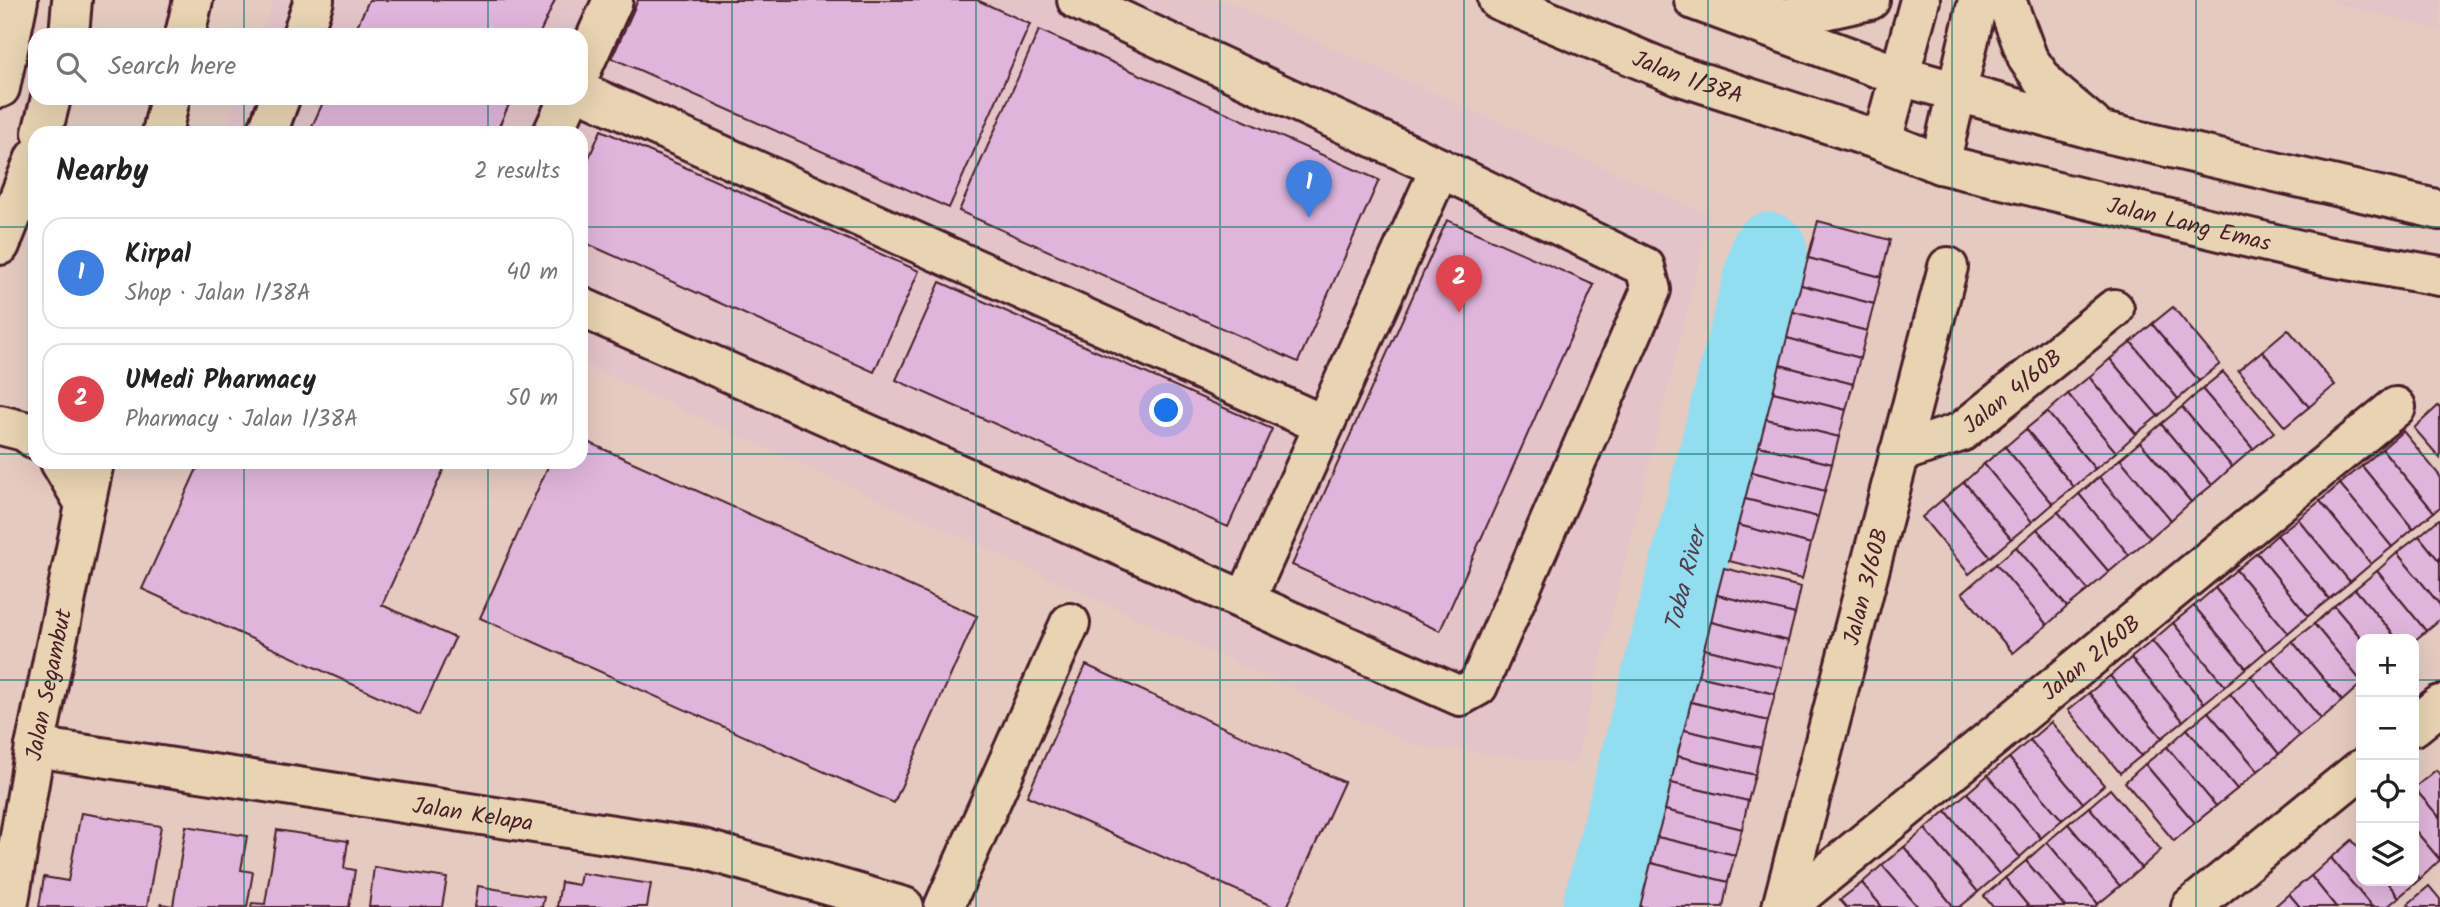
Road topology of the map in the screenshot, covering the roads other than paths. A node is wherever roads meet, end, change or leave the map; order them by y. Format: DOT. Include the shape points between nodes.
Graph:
graph roads {
  1 [pos="18,0"];
  2 [pos="72,0"];
  3 [pos="172,0"];
  4 [pos="193,0"];
  5 [pos="314,0"];
  6 [pos="613,0"];
  7 [pos="1077,0"];
  8 [pos="1498,0"];
  9 [pos="1870,0"];
  10 [pos="1920,0"];
  11 [pos="1978,0"];
  12 [pos="2006,0"];
  13 [pos="1703,4"];
  14 [pos="70,28"];
  15 [pos="170,28"];
  16 [pos="187,28"];
  17 [pos="304,28"];
  18 [pos="588,55"];
  19 [pos="1900,76"];
  20 [pos="0,88"];
  21 [pos="1958,92"];
  22 [pos="588,95"];
  23 [pos="49,105"];
  24 [pos="277,105"];
  25 [pos="566,105"];
  26 [pos="44,126"];
  27 [pos="269,126"];
  28 [pos="556,126"];
  29 [pos="2102,132"];
  30 [pos="1882,141"];
  31 [pos="1940,164"];
  32 [pos="1440,168"];
  33 [pos="28,176"];
  34 [pos="2440,210"];
  35 [pos="0,246"];
  36 [pos="1948,267"];
  37 [pos="2440,276"];
  38 [pos="2114,309"];
  39 [pos="588,310"];
  40 [pos="2396,407"];
  41 [pos="0,425"];
  42 [pos="1324,425"];
  43 [pos="28,434"];
  44 [pos="1899,453"];
  45 [pos="64,469"];
  46 [pos="92,469"];
  47 [pos="85,504"];
  48 [pos="1245,601"];
  49 [pos="1070,624"];
  50 [pos="2440,705"];
  51 [pos="2419,722"];
  52 [pos="35,747"];
  53 [pos="2356,773"];
  54 [pos="8,907"];
  55 [pos="904,907"];
  56 [pos="944,907"];
  57 [pos="1784,907"];
  58 [pos="2190,907"];
  1 -- 20 [label="street"];
  2 -- 14 [label="street"];
  3 -- 15 [label="street"];
  4 -- 16 [label="street"];
  5 -- 17 [label="street"];
  6 -- 18 [label="street"];
  7 -- 32 [label="street"];
  8 -- 30 [label="street, Jalan 1/38A" via="1678,75"];
  9 -- 13 [label="street" via="1787,18"];
  10 -- 19 [label="street"];
  11 -- 21 [label="street"];
  12 -- 29 [label="street" via="2028,60 2048,87"];
  13 -- 19 [label="street"];
  19 -- 21 [label="street"];
  19 -- 30 [label="street"];
  21 -- 29 [label="street"];
  21 -- 31 [label="street"];
  22 -- 42 [label="street"];
  23 -- 26 [label="street"];
  24 -- 27 [label="street"];
  25 -- 28 [label="street"];
  29 -- 34 [label="street"];
  30 -- 31 [label="street, Jalan 1/38A"];
  31 -- 37 [label="street, Jalan Lang Emas" via="2325,256"];
  32 -- 42 [label="street"];
  32 -- 48 [label="street" via="1645,267 1651,290 1478,687 1460,696"];
  33 -- 35 [label="street"];
  36 -- 44 [label="street, Jalan 3/60B"];
  38 -- 44 [label="street, Jalan 4/60B" via="1961,432"];
  39 -- 48 [label="street"];
  40 -- 57 [label="street, Jalan 2/60B"];
  41 -- 43 [label="street"];
  42 -- 48 [label="street"];
  44 -- 57 [label="street, Jalan 3/60B"];
  45 -- 47 [label="street"];
  46 -- 47 [label="street, Jalan Segambut"];
  47 -- 52 [label="street, Jalan Segambut"];
  49 -- 56 [label="street"];
  50 -- 51 [label="street"];
  52 -- 54 [label="street, Jalan Segambut"];
  52 -- 55 [label="street, Jalan Kelapa" via="699,848"];
  53 -- 58 [label="street"];
}
